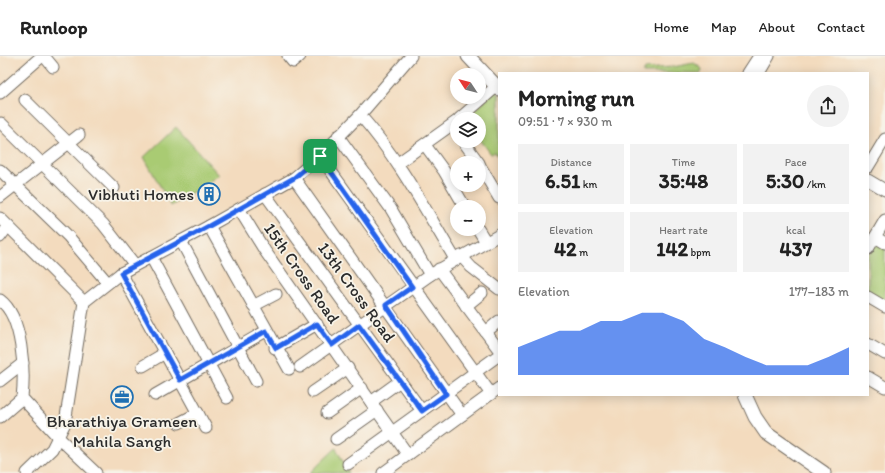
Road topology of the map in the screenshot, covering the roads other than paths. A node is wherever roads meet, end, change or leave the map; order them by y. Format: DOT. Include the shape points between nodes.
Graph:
graph roads {
  1 [pos="43,56"];
  2 [pos="288,56"];
  3 [pos="300,56"];
  4 [pos="411,56"];
  5 [pos="468,56"];
  6 [pos="759,56"];
  7 [pos="769,56"];
  8 [pos="53,67"];
  9 [pos="749,72"];
  10 [pos="760,72"];
  11 [pos="498,87"];
  12 [pos="0,93"];
  13 [pos="25,100"];
  14 [pos="470,112"];
  15 [pos="360,115"];
  16 [pos="1,123"];
  17 [pos="450,129"];
  18 [pos="79,135"];
  19 [pos="338,136"];
  20 [pos="885,139"];
  21 [pos="68,144"];
  22 [pos="425,145"];
  23 [pos="320,156"];
  24 [pos="398,163"];
  25 [pos="42,164"];
  26 [pos="869,166"];
  27 [pos="0,170"];
  28 [pos="486,175"];
  29 [pos="294,178"];
  30 [pos="869,181"];
  31 [pos="16,185"];
  32 [pos="114,188"];
  33 [pos="885,190"];
  34 [pos="265,194"];
  35 [pos="498,196"];
  36 [pos="0,197"];
  37 [pos="461,200"];
  38 [pos="239,209"];
  39 [pos="885,220"];
  40 [pos="4,222"];
  41 [pos="209,226"];
  42 [pos="0,237"];
  43 [pos="875,237"];
  44 [pos="494,240"];
  45 [pos="181,241"];
  46 [pos="885,243"];
  47 [pos="869,247"];
  48 [pos="151,257"];
  49 [pos="458,258"];
  50 [pos="135,265"];
  51 [pos="435,272"];
  52 [pos="121,273"];
  53 [pos="107,282"];
  54 [pos="412,287"];
  55 [pos="498,288"];
  56 [pos="482,293"];
  57 [pos="276,294"];
  58 [pos="869,298"];
  59 [pos="84,302"];
  60 [pos="1,303"];
  61 [pos="386,305"];
  62 [pos="253,306"];
  63 [pos="466,306"];
  64 [pos="885,308"];
  65 [pos="498,322"];
  66 [pos="317,324"];
  67 [pos="359,325"];
  68 [pos="266,331"];
  69 [pos="486,332"];
  70 [pos="332,345"];
  71 [pos="869,345"];
  72 [pos="238,347"];
  73 [pos="276,348"];
  74 [pos="498,349"];
  75 [pos="165,353"];
  76 [pos="885,354"];
  77 [pos="498,356"];
  78 [pos="23,363"];
  79 [pos="208,364"];
  80 [pos="142,366"];
  81 [pos="300,367"];
  82 [pos="348,368"];
  83 [pos="289,369"];
  84 [pos="475,372"];
  85 [pos="869,378"];
  86 [pos="180,380"];
  87 [pos="0,381"];
  88 [pos="400,381"];
  89 [pos="256,382"];
  90 [pos="885,387"];
  91 [pos="362,388"];
  92 [pos="495,391"];
  93 [pos="313,392"];
  94 [pos="446,394"];
  95 [pos="155,395"];
  96 [pos="745,396"];
  97 [pos="22,398"];
  98 [pos="227,398"];
  99 [pos="374,406"];
  100 [pos="422,411"];
  101 [pos="198,413"];
  102 [pos="327,413"];
  103 [pos="462,415"];
  104 [pos="0,418"];
  105 [pos="179,423"];
  106 [pos="206,428"];
  107 [pos="392,432"];
  108 [pos="59,438"];
  109 [pos="336,439"];
  110 [pos="408,455"];
  111 [pos="348,464"];
  112 [pos="89,471"];
  113 [pos="27,473"];
  114 [pos="383,473"];
  115 [pos="824,473"];
  1 -- 8 [label="street"];
  1 -- 12 [label="street"];
  2 -- 3 [label="street" via="293,62"];
  4 -- 15 [label="street"];
  5 -- 11 [label="main road"];
  6 -- 9 [label="street"];
  7 -- 10 [label="street"];
  11 -- 14 [label="street"];
  13 -- 21 [label="street"];
  15 -- 19 [label="street"];
  15 -- 24 [label="street"];
  16 -- 25 [label="street"];
  17 -- 22 [label="street"];
  18 -- 21 [label="street"];
  19 -- 23 [label="street"];
  19 -- 51 [label="street"];
  20 -- 26 [label="street"];
  21 -- 25 [label="street"];
  21 -- 32 [label="street"];
  22 -- 24 [label="street"];
  22 -- 37 [label="street"];
  23 -- 29 [label="street"];
  23 -- 54 [label="street"];
  24 -- 49 [label="street"];
  25 -- 31 [label="street"];
  25 -- 50 [label="street" via="102,224"];
  27 -- 31 [label="street"];
  28 -- 35 [label="street"];
  29 -- 34 [label="street"];
  29 -- 61 [label="street"];
  30 -- 33 [label="street"];
  31 -- 36 [label="street"];
  31 -- 53 [label="street" via="68,236"];
  34 -- 38 [label="street"];
  34 -- 67 [label="street, 13th Cross Road"];
  38 -- 41 [label="street"];
  38 -- 66 [label="street, 15th Cross Road" via="264,251"];
  39 -- 43 [label="street"];
  40 -- 42 [label="street"];
  40 -- 59 [label="street"];
  41 -- 45 [label="street"];
  41 -- 62 [label="street"];
  43 -- 46 [label="street"];
  43 -- 47 [label="street"];
  44 -- 49 [label="street"];
  45 -- 48 [label="street"];
  45 -- 72 [label="street"];
  48 -- 50 [label="street"];
  48 -- 79 [label="street"];
  49 -- 51 [label="street"];
  49 -- 55 [label="street"];
  50 -- 52 [label="street"];
  51 -- 54 [label="street"];
  51 -- 63 [label="street"];
  52 -- 53 [label="street"];
  52 -- 75 [label="street"];
  53 -- 59 [label="street"];
  54 -- 61 [label="street"];
  54 -- 84 [label="street"];
  56 -- 63 [label="street"];
  57 -- 62 [label="street"];
  58 -- 64 [label="street"];
  59 -- 108 [label="street" via="65,423"];
  60 -- 78 [label="street" via="9,309 20,340"];
  61 -- 67 [label="street"];
  61 -- 94 [label="street"];
  62 -- 68 [label="street"];
  63 -- 69 [label="street"];
  65 -- 69 [label="street"];
  66 -- 70 [label="street, 15th Cross Road"];
  66 -- 73 [label="street"];
  67 -- 70 [label="street"];
  67 -- 88 [label="street, 13th Cross Road"];
  68 -- 72 [label="street"];
  68 -- 73 [label="street"];
  69 -- 74 [label="street"];
  70 -- 81 [label="street"];
  70 -- 82 [label="street, 15th Cross Road"];
  71 -- 76 [label="street"];
  72 -- 79 [label="street"];
  72 -- 89 [label="street"];
  73 -- 83 [label="street"];
  75 -- 80 [label="street"];
  75 -- 86 [label="street"];
  77 -- 84 [label="street"];
  78 -- 87 [label="street"];
  78 -- 97 [label="street" via="25,376"];
  79 -- 86 [label="street"];
  79 -- 98 [label="street"];
  82 -- 91 [label="street, 15th Cross Road"];
  82 -- 93 [label="street"];
  84 -- 92 [label="street"];
  84 -- 94 [label="street"];
  85 -- 90 [label="street"];
  86 -- 95 [label="street"];
  86 -- 101 [label="street"];
  88 -- 99 [label="street"];
  88 -- 100 [label="street, 13th Cross Road"];
  91 -- 99 [label="street, 15th Cross Road"];
  91 -- 102 [label="street"];
  92 -- 103 [label="street"];
  94 -- 100 [label="street"];
  94 -- 103 [label="street"];
  96 -- 115 [label="main road" via="766,433"];
  97 -- 104 [label="street"];
  97 -- 108 [label="street"];
  99 -- 107 [label="street, 15th Cross Road"];
  99 -- 109 [label="street"];
  100 -- 107 [label="street"];
  101 -- 105 [label="street"];
  101 -- 106 [label="street"];
  103 -- 110 [label="street"];
  107 -- 110 [label="street, 15th Cross Road"];
  107 -- 111 [label="street"];
  108 -- 112 [label="street"];
  108 -- 113 [label="street"];
  110 -- 114 [label="street"];
}
